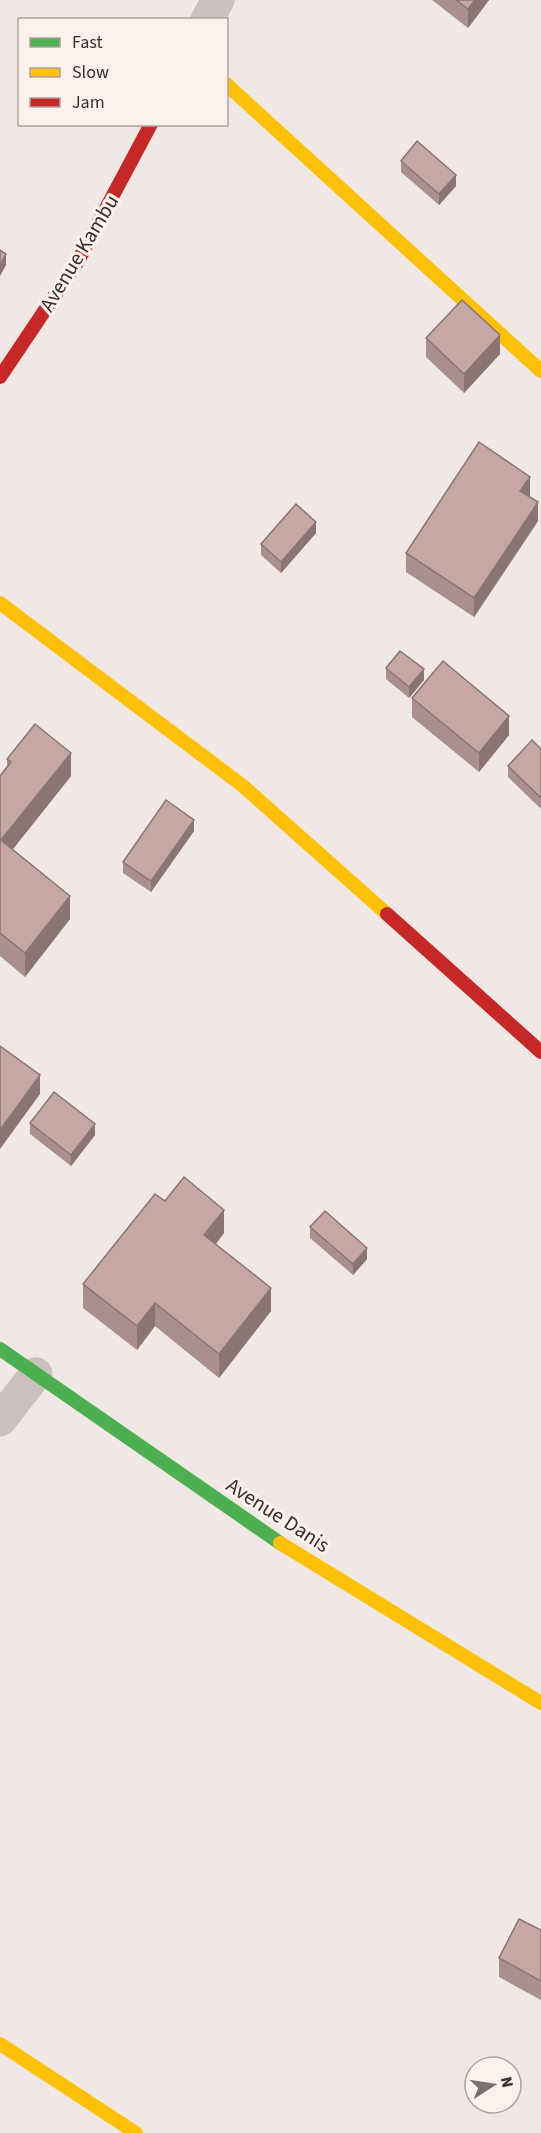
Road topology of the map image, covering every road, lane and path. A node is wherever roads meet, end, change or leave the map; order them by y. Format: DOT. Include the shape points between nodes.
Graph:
graph roads {
  1 [pos="218,0"];
  2 [pos="208,18"];
  3 [pos="228,86"];
  4 [pos="150,126"];
  5 [pos="541,371"];
  6 [pos="0,377"];
  7 [pos="0,603"];
  8 [pos="541,1052"];
  9 [pos="0,1349"];
  10 [pos="36,1374"];
  11 [pos="0,1420"];
  12 [pos="541,1703"];
  13 [pos="0,2044"];
  14 [pos="136,2133"];
  1 -- 2 [label="street"];
  3 -- 5 [label="street"];
  4 -- 6 [label="street, Avenue Kambu" via="78,261"];
  7 -- 8 [label="street" via="243,786"];
  9 -- 10 [label="street, Avenue Danis"];
  10 -- 11 [label="street"];
  10 -- 12 [label="street, Avenue Danis" via="266,1534"];
  13 -- 14 [label="street"];
}
